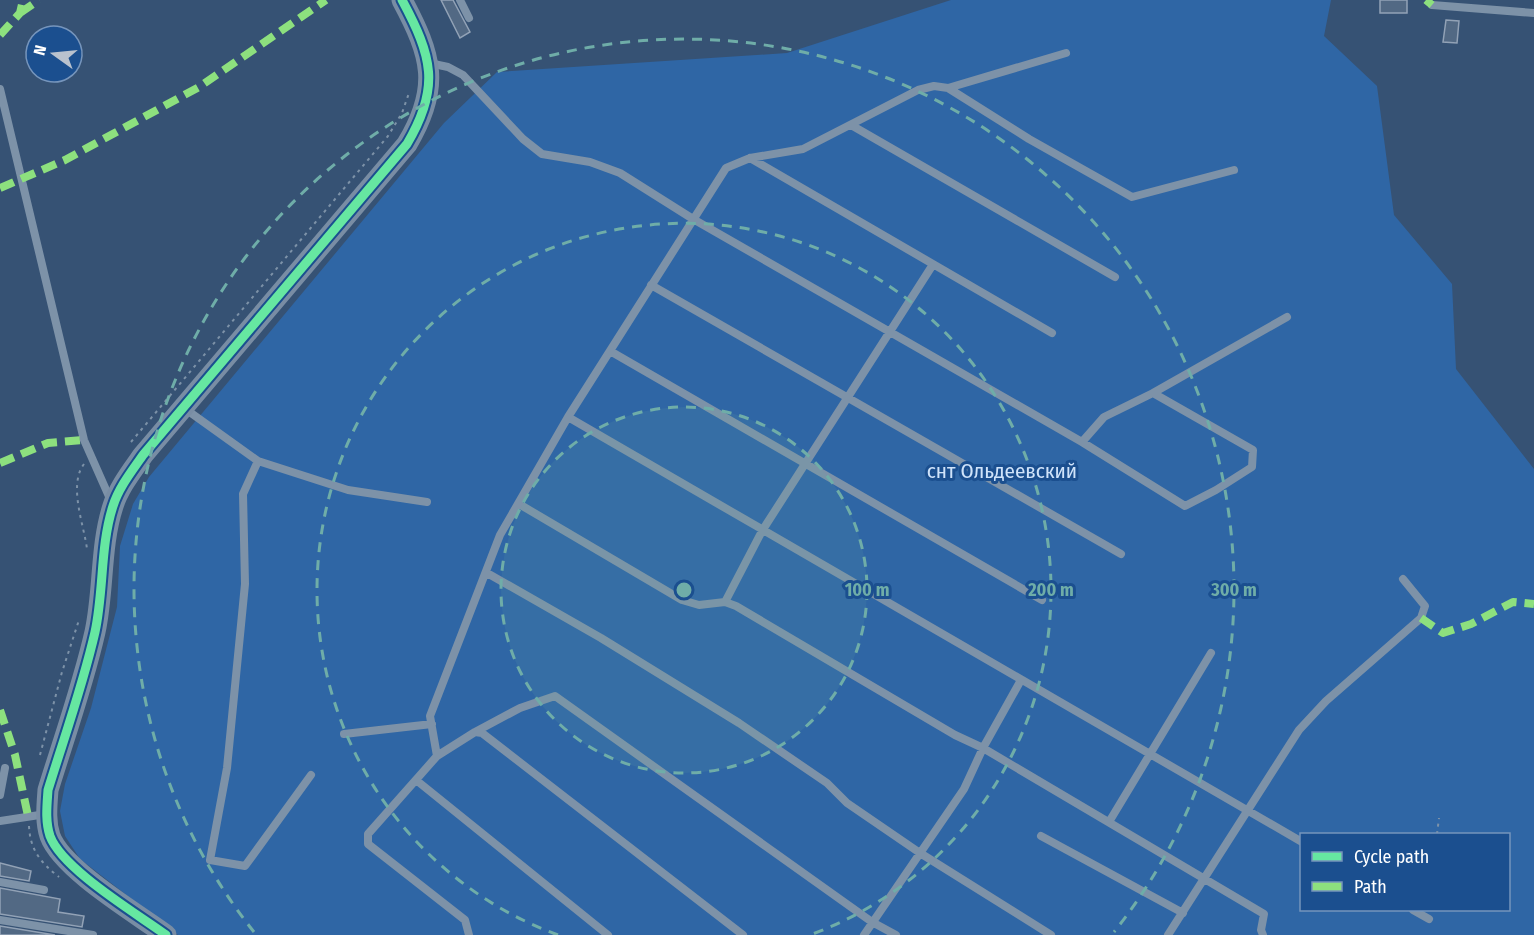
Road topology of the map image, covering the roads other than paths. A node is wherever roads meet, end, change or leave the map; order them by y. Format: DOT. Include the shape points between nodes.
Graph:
graph roads {
  1 [pos="402,0"];
  2 [pos="460,0"];
  3 [pos="1432,5"];
  4 [pos="1534,12"];
  5 [pos="469,18"];
  6 [pos="1066,53"];
  7 [pos="429,63"];
  8 [pos="948,88"];
  9 [pos="0,89"];
  10 [pos="851,125"];
  11 [pos="750,158"];
  12 [pos="1234,170"];
  13 [pos="693,219"];
  14 [pos="932,266"];
  15 [pos="1116,277"];
  16 [pos="651,285"];
  17 [pos="1287,317"];
  18 [pos="892,332"];
  19 [pos="1052,333"];
  20 [pos="610,351"];
  21 [pos="1153,393"];
  22 [pos="849,397"];
  23 [pos="183,407"];
  24 [pos="568,417"];
  25 [pos="1082,441"];
  26 [pos="258,461"];
  27 [pos="806,464"];
  28 [pos="427,502"];
  29 [pos="519,504"];
  30 [pos="113,505"];
  31 [pos="762,531"];
  32 [pos="1121,554"];
  33 [pos="487,573"];
  34 [pos="1403,579"];
  35 [pos="1042,600"];
  36 [pos="725,602"];
  37 [pos="1211,653"];
  38 [pos="1021,680"];
  39 [pos="432,724"];
  40 [pos="475,732"];
  41 [pos="344,734"];
  42 [pos="983,748"];
  43 [pos="1149,753"];
  44 [pos="437,756"];
  45 [pos="5,768"];
  46 [pos="311,775"];
  47 [pos="416,780"];
  48 [pos="0,795"];
  49 [pos="1249,810"];
  50 [pos="46,814"];
  51 [pos="0,821"];
  52 [pos="1109,822"];
  53 [pos="1041,836"];
  54 [pos="1300,841"];
  55 [pos="920,853"];
  56 [pos="1206,879"];
  57 [pos="0,882"];
  58 [pos="44,890"];
  59 [pos="1416,911"];
  60 [pos="1183,913"];
  61 [pos="0,920"];
  62 [pos="1429,920"];
  63 [pos="872,922"];
  64 [pos="93,935"];
  65 [pos="166,935"];
  66 [pos="469,935"];
  67 [pos="608,935"];
  68 [pos="743,935"];
  69 [pos="864,935"];
  70 [pos="896,935"];
  71 [pos="1051,935"];
  72 [pos="1168,935"];
  73 [pos="1263,935"];
  1 -- 7 [label="street" via="422,37"];
  2 -- 5 [label="lane"];
  3 -- 4 [label="lane"];
  6 -- 8 [label="lane"];
  7 -- 13 [label="lane" via="463,75 542,154 590,162 620,173"];
  7 -- 23 [label="street" via="427,101 407,144"];
  8 -- 10 [label="lane" via="918,90"];
  8 -- 12 [label="lane" via="1132,196"];
  9 -- 30 [label="lane" via="84,440"];
  10 -- 11 [label="lane" via="803,149"];
  10 -- 15 [label="lane"];
  11 -- 13 [label="lane" via="726,168"];
  11 -- 14 [label="lane"];
  13 -- 16 [label="lane"];
  13 -- 18 [label="lane"];
  14 -- 18 [label="lane"];
  14 -- 19 [label="lane"];
  16 -- 20 [label="lane"];
  16 -- 22 [label="lane"];
  17 -- 21 [label="lane"];
  18 -- 22 [label="lane"];
  18 -- 25 [label="lane"];
  20 -- 24 [label="lane"];
  20 -- 27 [label="lane"];
  21 -- 25 [label="lane" via="1104,417"];
  21 -- 25 [label="lane" via="1253,450 1252,466 1185,506"];
  22 -- 27 [label="lane"];
  22 -- 32 [label="lane"];
  23 -- 26 [label="lane"];
  23 -- 30 [label="street" via="143,455"];
  24 -- 29 [label="lane"];
  24 -- 31 [label="lane"];
  26 -- 28 [label="lane" via="348,490"];
  26 -- 46 [label="lane" via="243,494 245,584 227,768 210,860 244,866"];
  27 -- 31 [label="lane"];
  27 -- 35 [label="lane"];
  29 -- 33 [label="lane" via="500,535"];
  29 -- 36 [label="lane" via="682,600 706,605"];
  30 -- 50 [label="street" via="106,533 95,633 48,790"];
  31 -- 36 [label="lane"];
  31 -- 38 [label="lane"];
  33 -- 39 [label="lane" via="430,716"];
  33 -- 55 [label="lane" via="739,723"];
  34 -- 49 [label="lane" via="1425,606 1421,618 1326,701 1299,730"];
  36 -- 42 [label="lane"];
  37 -- 43 [label="lane"];
  38 -- 42 [label="lane"];
  38 -- 43 [label="lane"];
  39 -- 41 [label="lane"];
  39 -- 44 [label="lane"];
  40 -- 44 [label="lane"];
  40 -- 63 [label="lane" via="520,708 555,696"];
  40 -- 68 [label="lane" via="482,733"];
  42 -- 52 [label="lane"];
  42 -- 55 [label="lane" via="964,789"];
  43 -- 49 [label="lane"];
  43 -- 52 [label="lane"];
  44 -- 47 [label="lane"];
  45 -- 48 [label="lane"];
  47 -- 66 [label="lane" via="368,834 368,844 465,920"];
  47 -- 67 [label="lane"];
  49 -- 54 [label="lane"];
  49 -- 56 [label="lane"];
  50 -- 51 [label="lane"];
  50 -- 65 [label="street" via="53,842 73,866"];
  52 -- 56 [label="lane"];
  53 -- 60 [label="lane"];
  55 -- 63 [label="lane"];
  55 -- 71 [label="lane"];
  56 -- 60 [label="lane"];
  56 -- 73 [label="lane" via="1264,914"];
  57 -- 58 [label="lane"];
  59 -- 62 [label="lane"];
  60 -- 72 [label="lane"];
  61 -- 64 [label="lane"];
  63 -- 69 [label="lane"];
  63 -- 70 [label="lane"];
}
